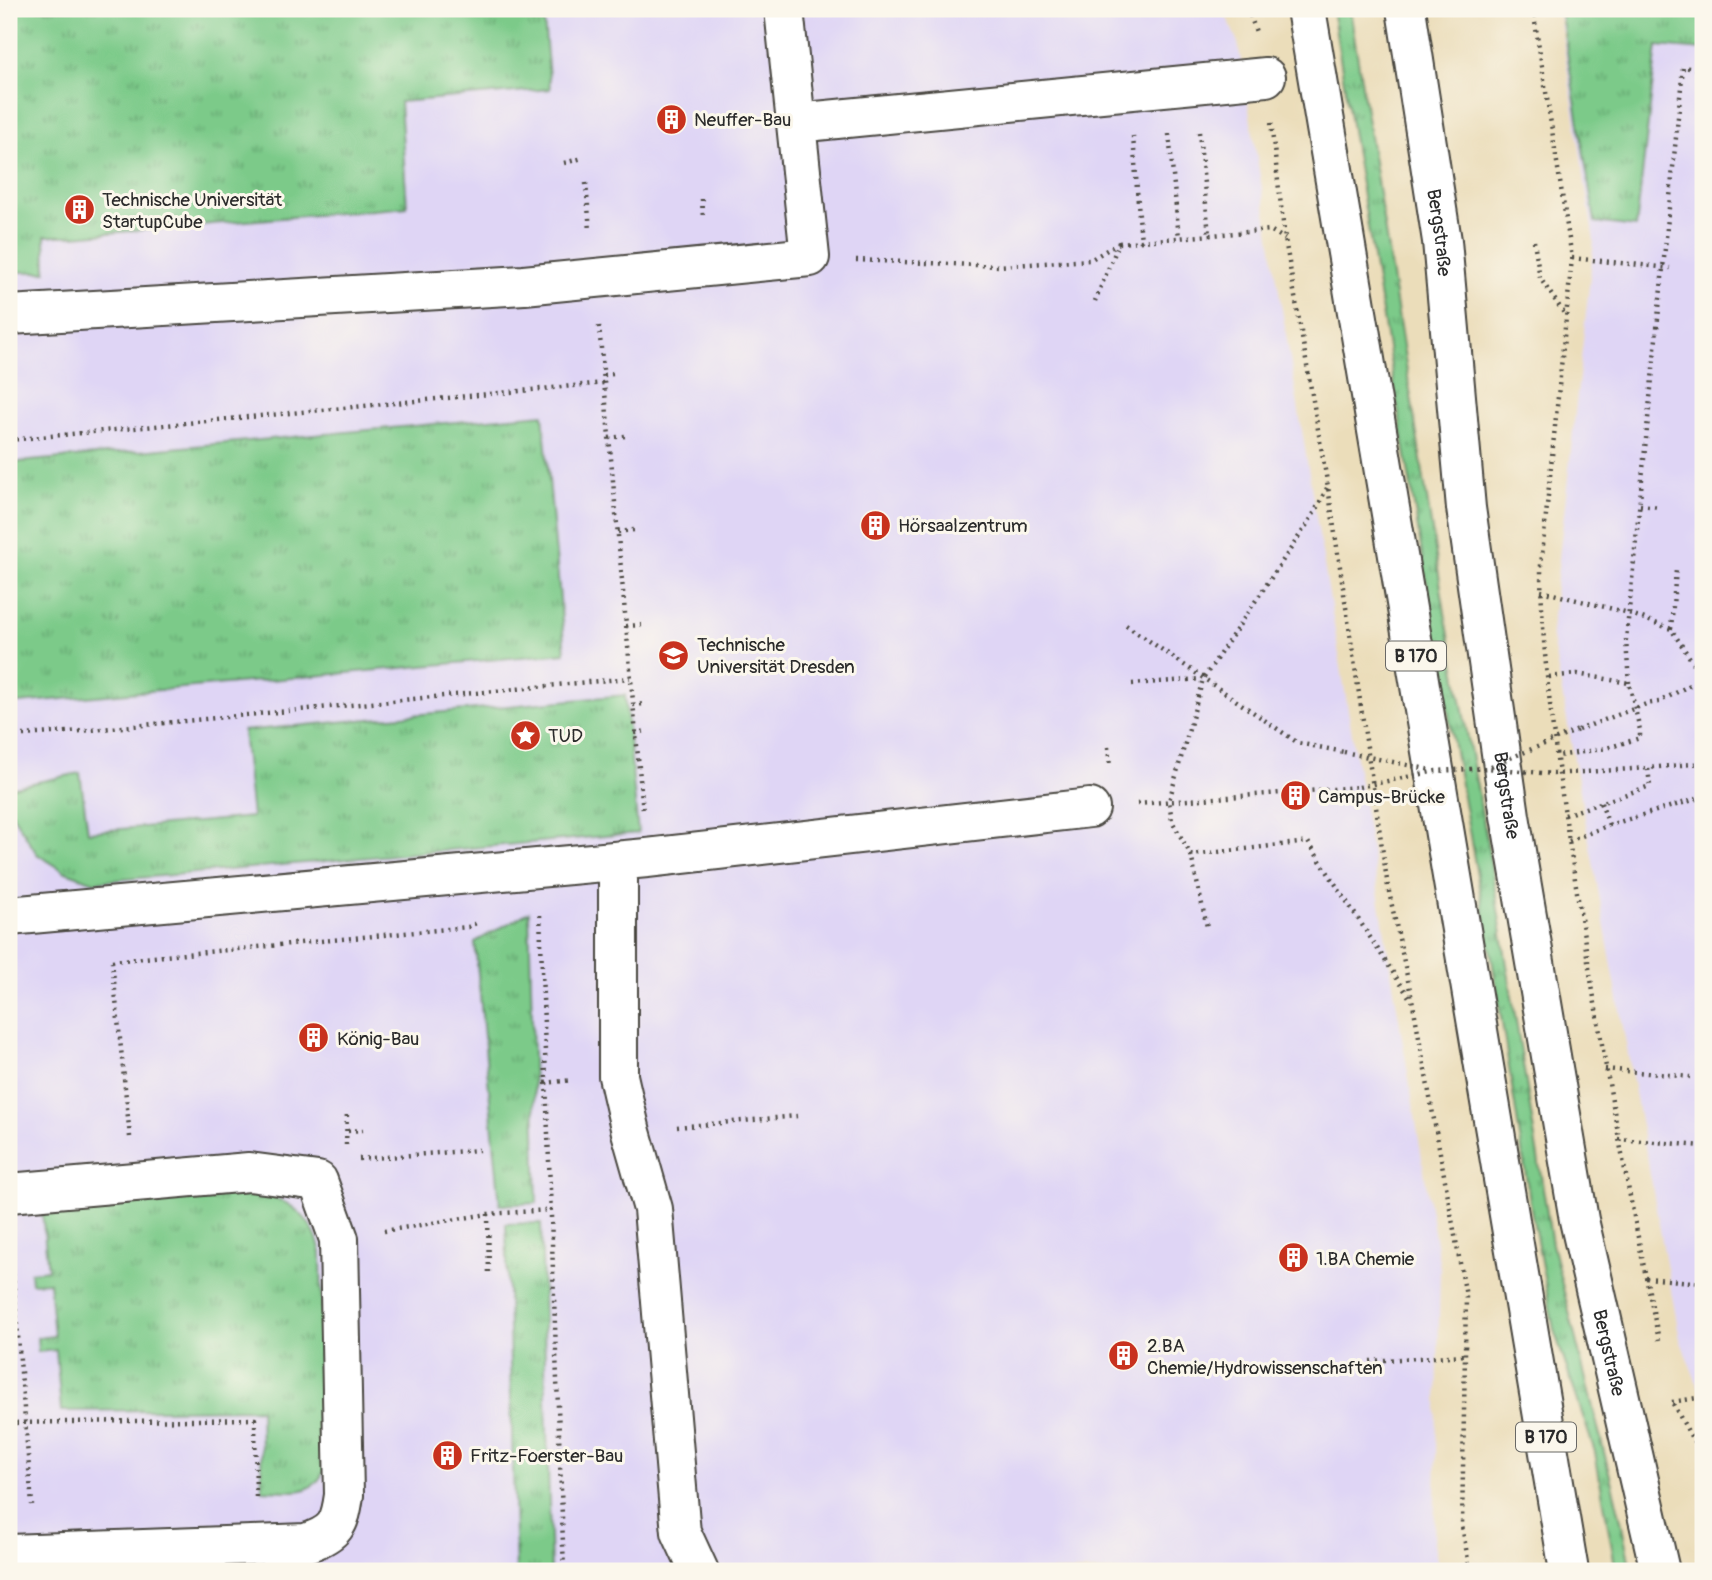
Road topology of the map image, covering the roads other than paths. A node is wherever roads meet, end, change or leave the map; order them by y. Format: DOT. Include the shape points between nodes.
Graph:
graph roads {
  1 [pos="784,9"];
  2 [pos="1306,9"];
  3 [pos="1406,9"];
  4 [pos="1266,77"];
  5 [pos="796,123"];
  6 [pos="9,315"];
  7 [pos="1090,808"];
  8 [pos="618,861"];
  9 [pos="9,916"];
  10 [pos="9,1193"];
  11 [pos="9,1554"];
  12 [pos="699,1571"];
  13 [pos="1569,1571"];
  14 [pos="1660,1571"];
  1 -- 5 [label="main road"];
  2 -- 13 [label="main road, B 170"];
  3 -- 14 [label="main road, Bergstraße" via="1442,242 1466,508 1510,816 1579,1220"];
  4 -- 5 [label="main road"];
  5 -- 6 [label="main road" via="810,257 524,285"];
  7 -- 8 [label="main road"];
  8 -- 9 [label="main road"];
  8 -- 12 [label="main road" via="618,1076 653,1209 681,1532"];
  10 -- 11 [label="main road" via="249,1172 318,1181 339,1239 344,1495 341,1517 330,1533 306,1544"];
}
